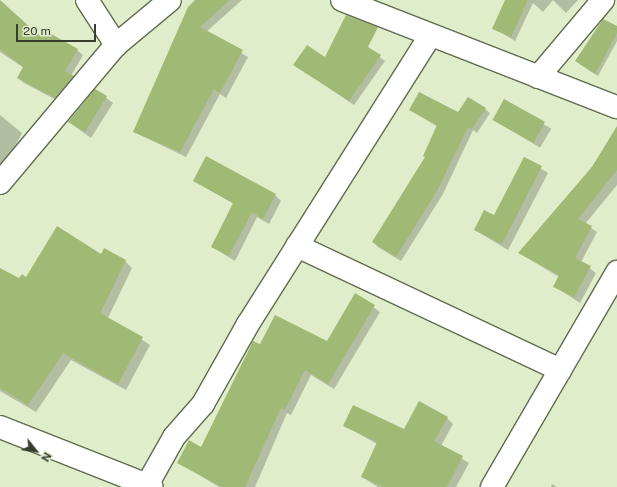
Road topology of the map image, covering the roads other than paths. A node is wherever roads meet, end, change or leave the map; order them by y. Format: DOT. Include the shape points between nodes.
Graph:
graph roads {
  1 [pos="86,0"];
  2 [pos="170,0"];
  3 [pos="342,0"];
  4 [pos="602,0"];
  5 [pos="430,36"];
  6 [pos="116,45"];
  7 [pos="538,77"];
  8 [pos="617,107"];
  9 [pos="0,183"];
  10 [pos="297,246"];
  11 [pos="617,272"];
  12 [pos="560,370"];
  13 [pos="0,426"];
  14 [pos="149,486"];
  15 [pos="492,487"];
  1 -- 6 [label="street"];
  2 -- 6 [label="street"];
  3 -- 5 [label="street"];
  4 -- 7 [label="street"];
  5 -- 7 [label="street"];
  5 -- 10 [label="street"];
  6 -- 9 [label="street"];
  7 -- 8 [label="street"];
  10 -- 12 [label="street"];
  10 -- 14 [label="street" via="203,404 174,437"];
  11 -- 12 [label="street"];
  12 -- 15 [label="street"];
  13 -- 14 [label="street"];
}
